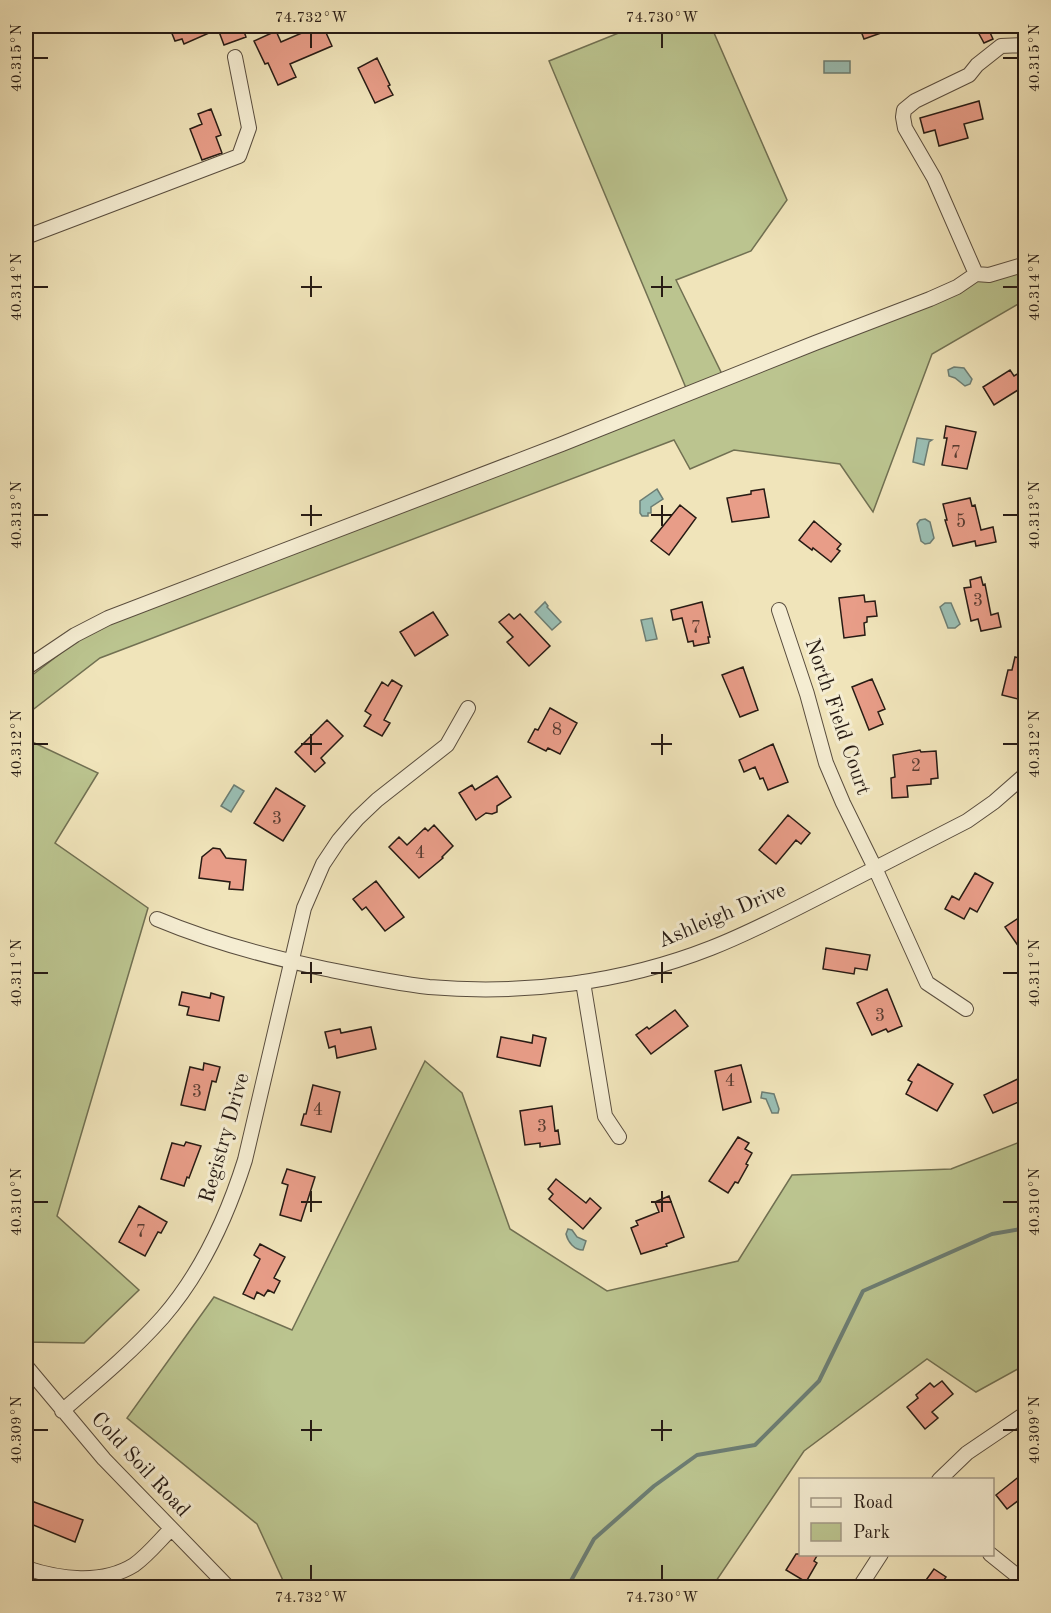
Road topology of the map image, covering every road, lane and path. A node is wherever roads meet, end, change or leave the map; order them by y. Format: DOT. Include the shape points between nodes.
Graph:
graph roads {
  1 [pos="1026,48"];
  2 [pos="235,57"];
  3 [pos="26,237"];
  4 [pos="1026,264"];
  5 [pos="976,274"];
  6 [pos="779,610"];
  7 [pos="26,668"];
  8 [pos="468,708"];
  9 [pos="1026,774"];
  10 [pos="875,868"];
  11 [pos="157,919"];
  12 [pos="291,962"];
  13 [pos="583,982"];
  14 [pos="966,1009"];
  15 [pos="619,1137"];
  16 [pos="26,1366"];
  17 [pos="62,1411"];
  18 [pos="1026,1413"];
  19 [pos="940,1478"];
  20 [pos="171,1529"];
  21 [pos="880,1556"];
  22 [pos="992,1556"];
  23 [pos="26,1568"];
  24 [pos="1026,1583"];
  25 [pos="229,1587"];
  26 [pos="859,1587"];
  1 -- 5 [label="street" via="1001,46 969,75 904,110 905,128 934,178"];
  2 -- 3 [label="street" via="249,128 239,156"];
  4 -- 5 [label="street" via="989,275"];
  5 -- 7 [label="street" via="930,299 108,618"];
  6 -- 10 [label="street, North Field Court" via="826,763"];
  8 -- 12 [label="street, Registry Drive" via="447,745 377,800 339,840 304,908"];
  9 -- 10 [label="street, Ashleigh Drive" via="967,821"];
  10 -- 13 [label="street, Ashleigh Drive" via="709,949"];
  10 -- 14 [label="street, North Field Court" via="927,983"];
  11 -- 12 [label="street, Ashleigh Drive" via="194,935"];
  12 -- 13 [label="street, Ashleigh Drive" via="429,987 528,988"];
  12 -- 17 [label="street, Registry Drive" via="245,1160 221,1227 164,1316"];
  13 -- 15 [label="street" via="605,1116"];
  16 -- 17 [label="street, Cold Soil Road"];
  17 -- 20 [label="street, Cold Soil Road"];
  18 -- 19 [label="street" via="967,1453"];
  20 -- 23 [label="street" via="133,1566 116,1574 84,1579"];
  20 -- 25 [label="street, Cold Soil Road"];
  21 -- 26 [label="street"];
  22 -- 24 [label="street"];
}
